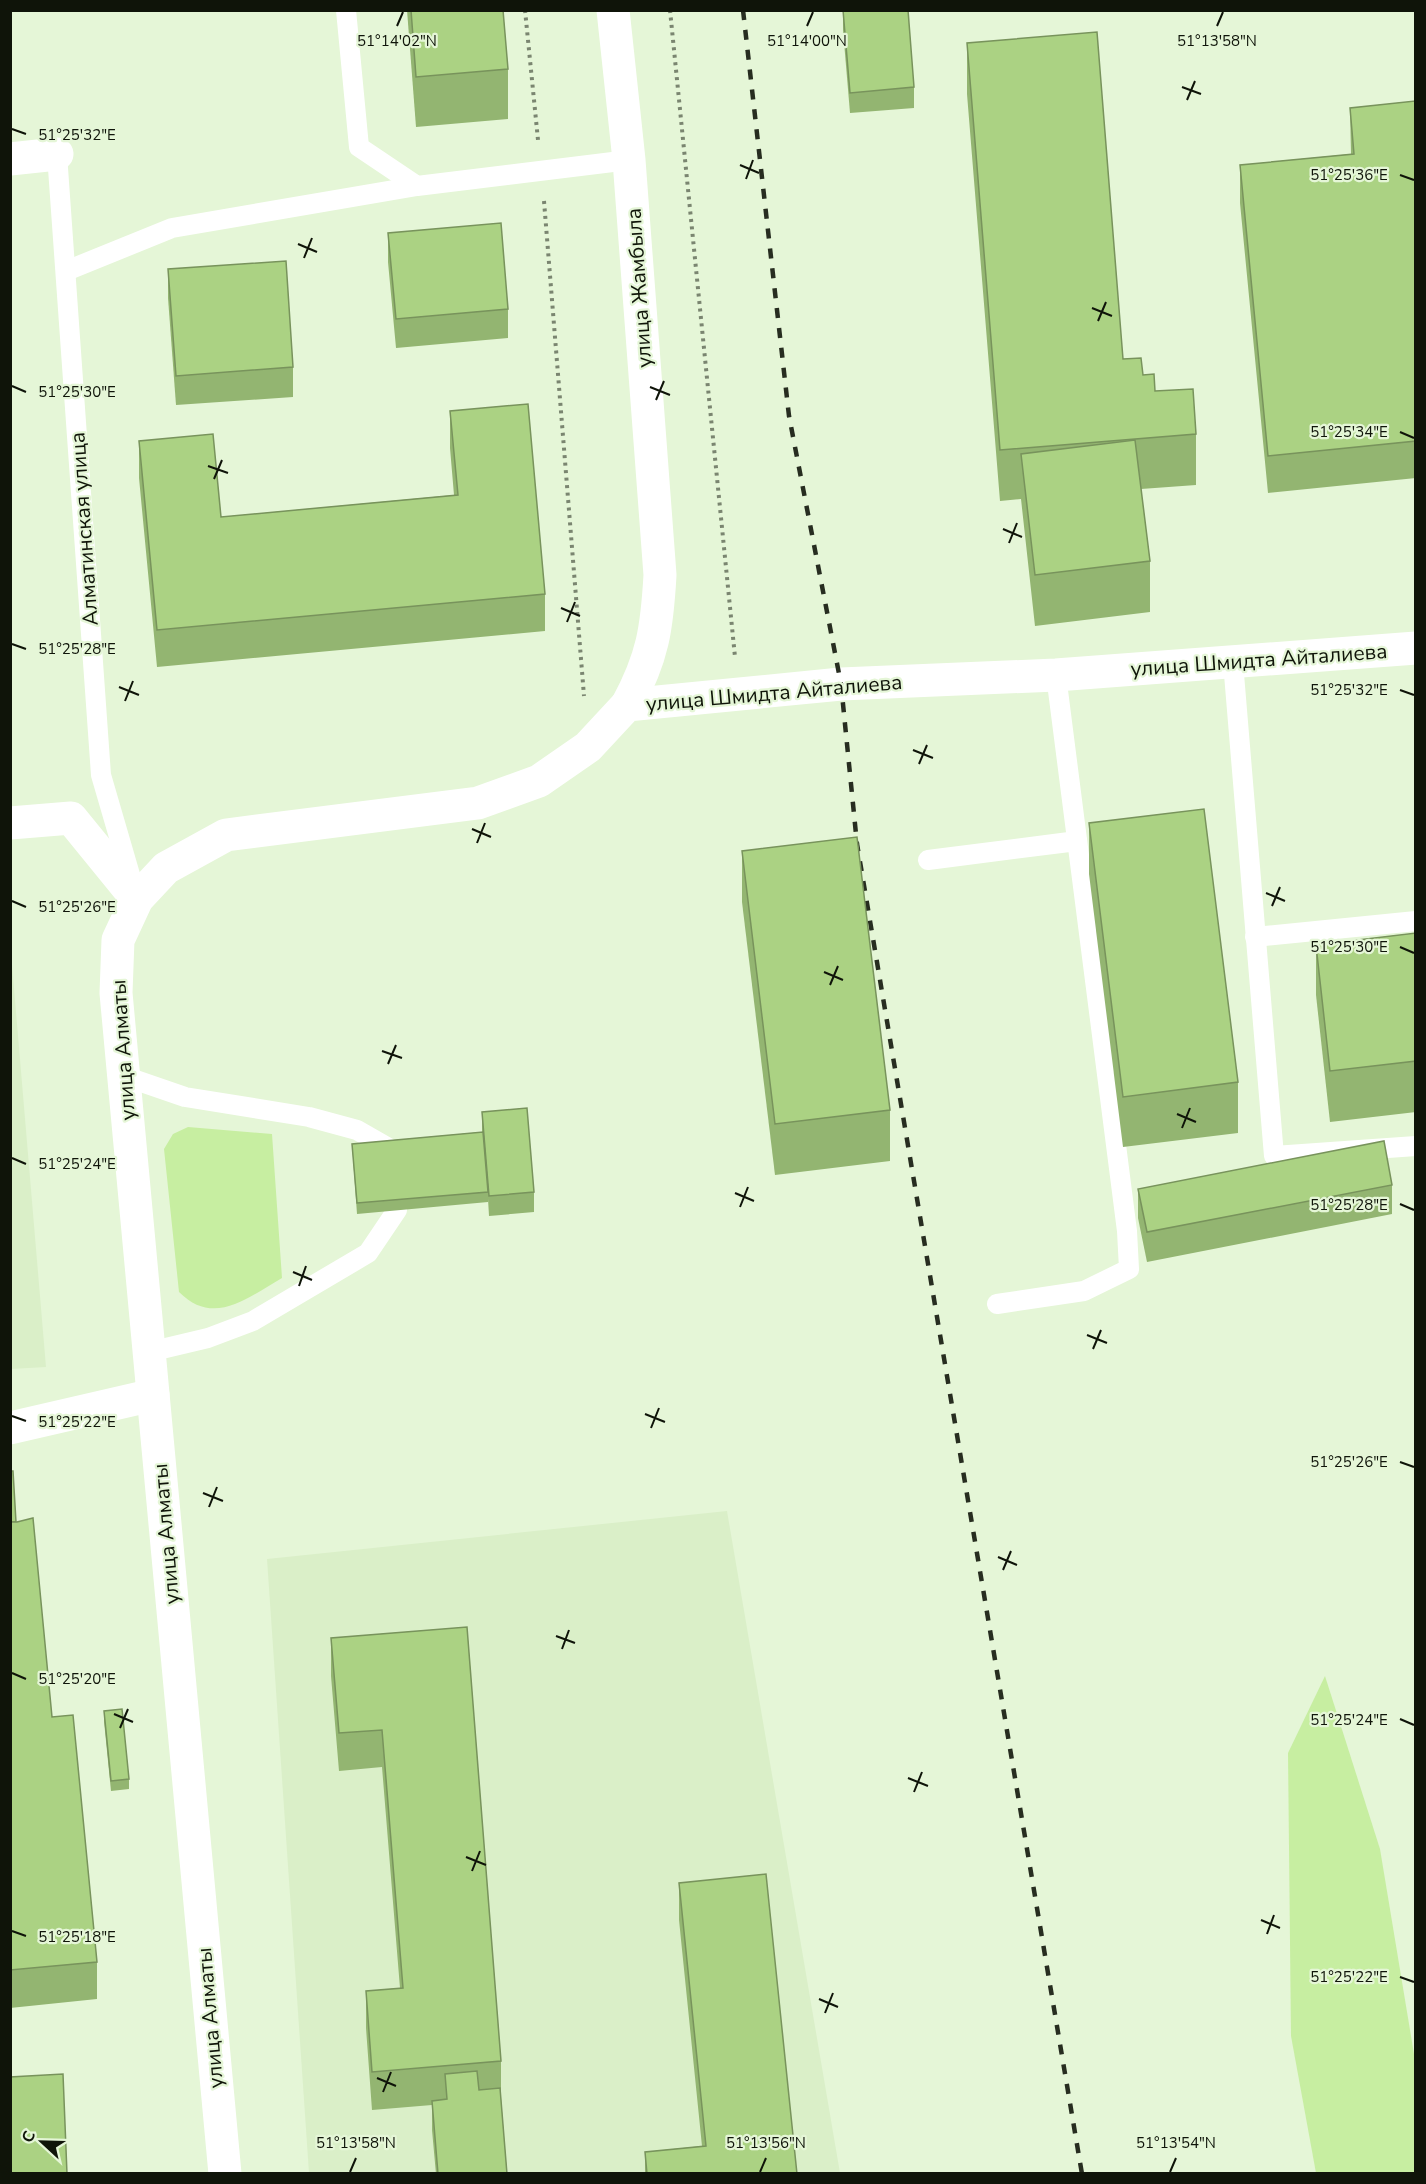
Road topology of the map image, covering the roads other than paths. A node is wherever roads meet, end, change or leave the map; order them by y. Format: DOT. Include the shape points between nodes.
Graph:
graph roads {
  1 [pos="346,10"];
  2 [pos="613,10"];
  3 [pos="57,154"];
  4 [pos="10,159"];
  5 [pos="629,160"];
  6 [pos="417,186"];
  7 [pos="66,272"];
  8 [pos="1416,648"];
  9 [pos="1233,662"];
  10 [pos="1056,675"];
  11 [pos="627,705"];
  12 [pos="10,823"];
  13 [pos="1077,841"];
  14 [pos="928,860"];
  15 [pos="137,899"];
  16 [pos="1416,921"];
  17 [pos="1255,937"];
  18 [pos="124,1076"];
  19 [pos="1416,1146"];
  20 [pos="392,1150"];
  21 [pos="397,1210"];
  22 [pos="997,1304"];
  23 [pos="149,1352"];
  24 [pos="153,1395"];
  25 [pos="10,1428"];
  26 [pos="225,2174"];
  1 -- 6 [label="lane" via="359,147"];
  2 -- 5 [label="street, улица Жамбыла"];
  3 -- 4 [label="street"];
  3 -- 7 [label="lane, Алматинская улица"];
  5 -- 6 [label="lane"];
  5 -- 11 [label="street, улица Жамбыла" via="660,575 657,623 645,671"];
  6 -- 7 [label="lane" via="172,228"];
  7 -- 15 [label="lane, Алматинская улица" via="101,775"];
  8 -- 9 [label="street, улица Шмидта Айталиева"];
  9 -- 10 [label="street, улица Шмидта Айталиева"];
  9 -- 17 [label="lane"];
  10 -- 11 [label="street, улица Шмидта Айталиева" via="841,684"];
  10 -- 13 [label="lane"];
  11 -- 15 [label="street, улица Шмидта Айталиева" via="588,747 539,781 478,803 226,835 166,868"];
  12 -- 15 [label="street" via="71,818"];
  13 -- 14 [label="lane"];
  13 -- 22 [label="lane" via="1129,1269 1084,1291"];
  15 -- 18 [label="street, улица Алматы" via="118,940 116,993"];
  16 -- 17 [label="lane"];
  17 -- 19 [label="lane" via="1274,1156"];
  18 -- 20 [label="lane" via="185,1097 309,1117 357,1130"];
  18 -- 23 [label="street, улица Алматы"];
  21 -- 23 [label="lane" via="368,1253 254,1321 208,1338"];
  23 -- 24 [label="street, улица Алматы"];
  24 -- 25 [label="street"];
  24 -- 26 [label="street, улица Алматы"];
}
